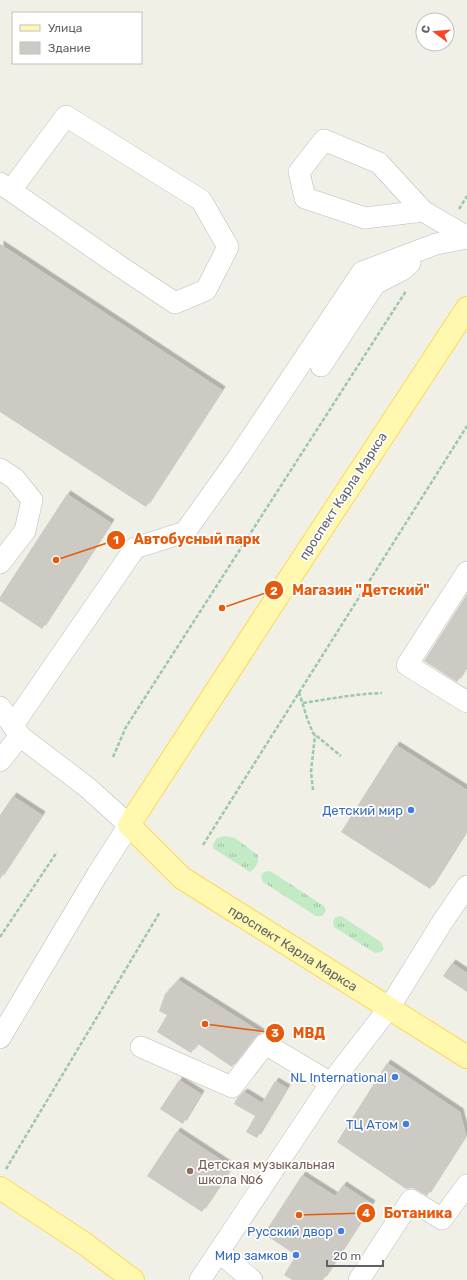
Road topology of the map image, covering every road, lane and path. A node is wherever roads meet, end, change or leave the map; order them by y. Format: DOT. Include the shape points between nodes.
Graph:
graph roads {
  1 [pos="6,187"];
  2 [pos="467,196"];
  3 [pos="423,212"];
  4 [pos="448,226"];
  5 [pos="467,238"];
  6 [pos="436,244"];
  7 [pos="406,291"];
  8 [pos="467,308"];
  9 [pos="321,366"];
  10 [pos="467,426"];
  11 [pos="0,469"];
  12 [pos="0,563"];
  13 [pos="467,572"];
  14 [pos="299,692"];
  15 [pos="382,693"];
  16 [pos="466,700"];
  17 [pos="303,703"];
  18 [pos="0,707"];
  19 [pos="16,731"];
  20 [pos="315,735"];
  21 [pos="341,756"];
  22 [pos="113,757"];
  23 [pos="0,761"];
  24 [pos="313,790"];
  25 [pos="129,825"];
  26 [pos="203,845"];
  27 [pos="58,852"];
  28 [pos="467,886"];
  29 [pos="160,912"];
  30 [pos="0,937"];
  31 [pos="389,1008"];
  32 [pos="0,1038"];
  33 [pos="141,1047"];
  34 [pos="467,1057"];
  35 [pos="331,1084"];
  36 [pos="2,1180"];
  37 [pos="467,1185"];
  38 [pos="219,1252"];
  39 [pos="133,1280"];
  40 [pos="200,1280"];
  41 [pos="252,1280"];
  42 [pos="359,1280"];
  1 -- 1 [label="street" via="175,303 206,290 228,247 201,200 66,116"];
  2 -- 4 [label="path"];
  3 -- 3 [label="street" via="365,218 305,198 299,172 324,140 379,163"];
  3 -- 4 [label="street"];
  4 -- 5 [label="street"];
  5 -- 6 [label="street"];
  6 -- 9 [label="street" via="402,270 375,284"];
  6 -- 19 [label="street" via="362,272 185,532 135,548"];
  7 -- 22 [label="path" via="126,728"];
  8 -- 25 [label="main road, проспект Карла Маркса"];
  10 -- 14 [label="path"];
  11 -- 12 [label="street" via="15,479 32,500 25,532"];
  13 -- 16 [label="street" via="407,665"];
  14 -- 17 [label="path"];
  14 -- 26 [label="path"];
  15 -- 17 [label="path"];
  17 -- 20 [label="path"];
  18 -- 19 [label="street"];
  19 -- 23 [label="street"];
  19 -- 25 [label="street" via="88,788"];
  20 -- 21 [label="path"];
  20 -- 24 [label="path" via="311,772"];
  25 -- 31 [label="main road, проспект Карла Маркса" via="182,878"];
  25 -- 32 [label="street, проспект Карла Маркса"];
  27 -- 30 [label="path"];
  28 -- 31 [label="street"];
  29 -- 36 [label="path"];
  31 -- 34 [label="main road, проспект Карла Маркса"];
  31 -- 35 [label="street"];
  33 -- 35 [label="street" via="232,1087 265,1044"];
  35 -- 38 [label="street"];
  36 -- 39 [label="main road"];
  37 -- 42 [label="street" via="442,1219 411,1200"];
  38 -- 40 [label="street"];
  38 -- 41 [label="street"];
}
